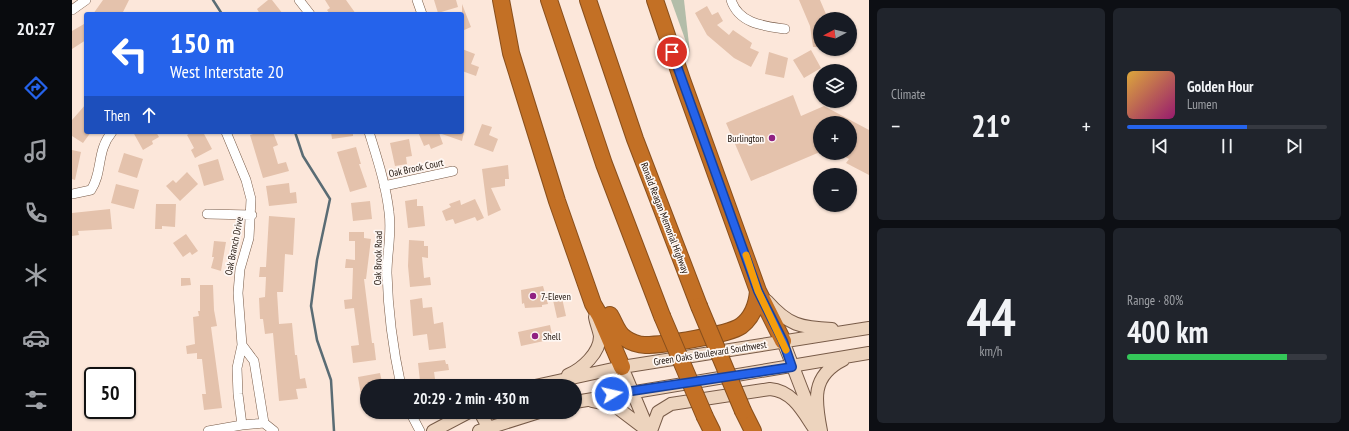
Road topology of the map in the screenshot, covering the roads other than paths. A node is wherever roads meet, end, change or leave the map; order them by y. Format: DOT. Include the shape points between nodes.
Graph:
graph roads {
  1 [pos="86,0"];
  2 [pos="299,0"];
  3 [pos="416,0"];
  4 [pos="501,0"];
  5 [pos="549,0"];
  6 [pos="588,0"];
  7 [pos="655,0"];
  8 [pos="732,0"];
  9 [pos="72,10"];
  10 [pos="308,12"];
  11 [pos="421,12"];
  12 [pos="785,29"];
  13 [pos="111,134"];
  14 [pos="227,134"];
  15 [pos="370,134"];
  16 [pos="453,171"];
  17 [pos="384,186"];
  18 [pos="72,194"];
  19 [pos="557,201"];
  20 [pos="207,214"];
  21 [pos="252,215"];
  22 [pos="758,291"];
  23 [pos="593,304"];
  24 [pos="863,329"];
  25 [pos="783,341"];
  26 [pos="242,345"];
  27 [pos="864,354"];
  28 [pos="622,367"];
  29 [pos="792,367"];
  30 [pos="400,379"];
  31 [pos="559,379"];
  32 [pos="566,379"];
  33 [pos="631,392"];
  34 [pos="582,401"];
  35 [pos="582,402"];
  36 [pos="414,419"];
  37 [pos="456,419"];
  38 [pos="481,419"];
  39 [pos="516,419"];
  40 [pos="264,423"];
  41 [pos="708,424"];
  42 [pos="242,425"];
  43 [pos="483,429"];
  44 [pos="208,431"];
  45 [pos="274,431"];
  46 [pos="420,431"];
  47 [pos="433,431"];
  48 [pos="649,431"];
  49 [pos="752,431"];
  50 [pos="819,431"];
  1 -- 9 [label="street"];
  2 -- 10 [label="street"];
  3 -- 11 [label="street"];
  4 -- 19 [label="highway" via="511,53"];
  5 -- 41 [label="highway, bridge" via="604,164 662,316"];
  6 -- 49 [label="highway, Ronald Reagan Memorial Highway, bridge" via="638,146 698,306"];
  7 -- 22 [label="highway"];
  8 -- 12 [label="street" via="743,18 755,24"];
  13 -- 18 [label="street" via="100,154 98,175 91,190"];
  14 -- 21 [label="street, Oak Branch Drive" via="252,199"];
  15 -- 17 [label="street, Oak Brook Road"];
  16 -- 17 [label="street, Oak Brook Court"];
  17 -- 30 [label="street, Oak Brook Road" via="389,213 390,245 387,272 390,323"];
  19 -- 22 [label="highway" via="567,215 602,300 618,331 635,343 652,345 734,330 751,314"];
  19 -- 23 [label="highway"];
  20 -- 21 [label="street"];
  21 -- 26 [label="street, Oak Branch Drive" via="249,238 240,268 238,293"];
  22 -- 24 [label="main road" via="786,320 801,326"];
  22 -- 25 [label="highway"];
  23 -- 28 [label="highway"];
  23 -- 31 [label="main road" via="600,337 595,350 586,364"];
  24 -- 25 [label="main road, Green Oaks Boulevard Southwest"];
  25 -- 28 [label="main road, Green Oaks Boulevard Southwest"];
  25 -- 29 [label="main road"];
  26 -- 40 [label="street" via="254,360"];
  26 -- 42 [label="street, Oak Branch Drive" via="237,368"];
  27 -- 29 [label="main road"];
  27 -- 50 [label="main road" via="839,362 823,375 818,385"];
  28 -- 32 [label="main road, Green Oaks Boulevard Southwest"];
  28 -- 33 [label="main road"];
  29 -- 33 [label="main road"];
  29 -- 50 [label="main road"];
  33 -- 34 [label="main road"];
  33 -- 48 [label="main road"];
  35 -- 48 [label="main road" via="600,402 615,406"];
  36 -- 46 [label="street"];
  37 -- 47 [label="main road"];
  38 -- 43 [label="main road"];
  39 -- 43 [label="main road"];
  40 -- 42 [label="street"];
  40 -- 45 [label="street"];
  42 -- 44 [label="street"];
  48 -- 50 [label="main road" via="658,412 671,404 770,389 790,395"];
}
